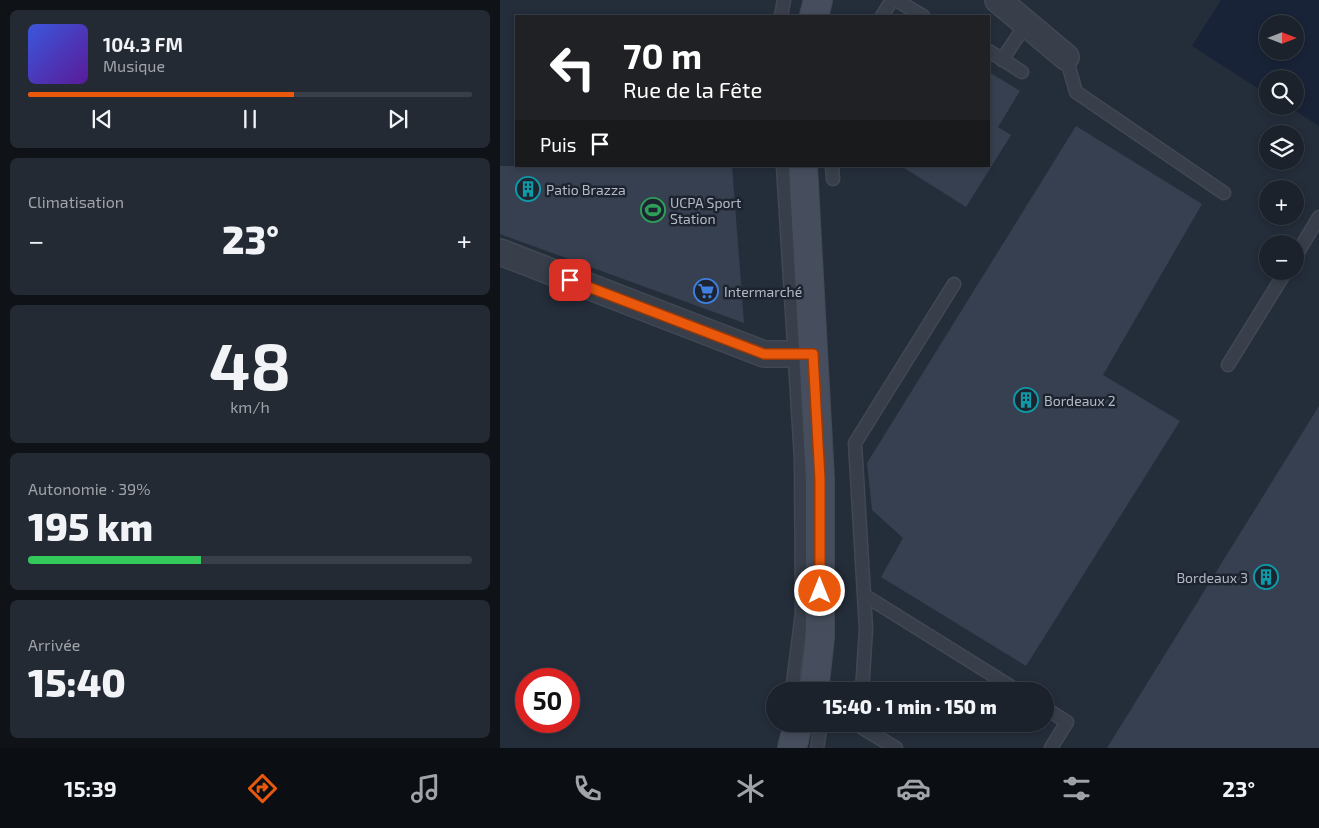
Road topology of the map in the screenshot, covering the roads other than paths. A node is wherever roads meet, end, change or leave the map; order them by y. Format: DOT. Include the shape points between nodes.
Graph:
graph roads {
  1 [pos="784,0"];
  2 [pos="799,0"];
  3 [pos="818,0"];
  4 [pos="828,0"];
  5 [pos="892,0"];
  6 [pos="896,0"];
  7 [pos="998,0"];
  8 [pos="781,15"];
  9 [pos="796,15"];
  10 [pos="814,15"];
  11 [pos="823,15"];
  12 [pos="883,15"];
  13 [pos="921,15"];
  14 [pos="1026,24"];
  15 [pos="990,52"];
  16 [pos="1066,57"];
  17 [pos="1002,60"];
  18 [pos="1022,72"];
  19 [pos="783,167"];
  20 [pos="793,167"];
  21 [pos="803,167"];
  22 [pos="812,167"];
  23 [pos="832,167"];
  24 [pos="833,180"];
  25 [pos="1224,193"];
  26 [pos="1319,217"];
  27 [pos="1304,242"];
  28 [pos="500,252"];
  29 [pos="1280,280"];
  30 [pos="954,284"];
  31 [pos="803,354"];
  32 [pos="1228,365"];
  33 [pos="864,595"];
  34 [pos="793,682"];
  35 [pos="803,682"];
  36 [pos="815,682"];
  37 [pos="827,682"];
  38 [pos="863,682"];
  39 [pos="1004,682"];
  40 [pos="1054,714"];
  41 [pos="785,732"];
  42 [pos="796,732"];
  43 [pos="809,732"];
  44 [pos="819,732"];
  45 [pos="869,732"];
  46 [pos="782,748"];
  47 [pos="792,748"];
  48 [pos="806,748"];
  49 [pos="816,748"];
  50 [pos="896,748"];
  51 [pos="1051,748"];
  1 -- 8 [label="lane"];
  2 -- 9 [label="main road"];
  3 -- 10 [label="main road"];
  4 -- 11 [label="lane"];
  5 -- 12 [label="lane"];
  6 -- 13 [label="lane"];
  7 -- 14 [label="street"];
  14 -- 16 [label="street"];
  14 -- 17 [label="lane"];
  15 -- 17 [label="lane"];
  16 -- 25 [label="lane" via="1076,92"];
  17 -- 18 [label="lane"];
  19 -- 31 [label="lane"];
  20 -- 31 [label="main road"];
  21 -- 31 [label="main road"];
  22 -- 37 [label="lane" via="830,477 831,640"];
  23 -- 24 [label="lane"];
  26 -- 27 [label="lane"];
  28 -- 31 [label="street" via="764,354"];
  29 -- 32 [label="lane"];
  30 -- 33 [label="lane" via="855,443"];
  31 -- 34 [label="lane" via="802,613"];
  31 -- 35 [label="main road" via="810,564"];
  31 -- 36 [label="main road" via="820,498 820,637"];
  33 -- 38 [label="lane" via="866,629"];
  33 -- 39 [label="lane"];
  40 -- 51 [label="lane" via="1067,722"];
  41 -- 46 [label="lane"];
  42 -- 47 [label="main road"];
  43 -- 48 [label="main road"];
  44 -- 49 [label="lane"];
  45 -- 50 [label="lane"];
}
